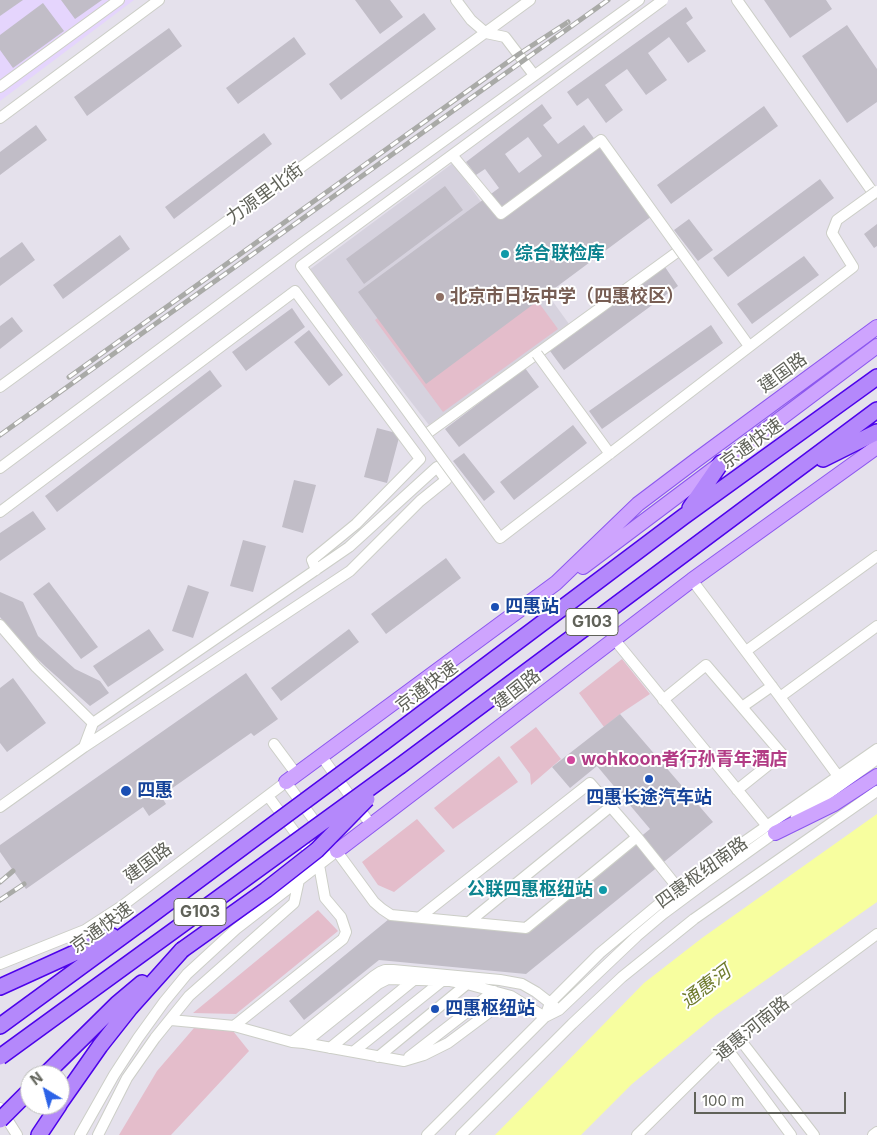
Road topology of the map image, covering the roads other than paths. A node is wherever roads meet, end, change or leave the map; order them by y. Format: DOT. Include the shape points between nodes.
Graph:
graph roads {
  1 [pos="119,0"];
  2 [pos="159,0"];
  3 [pos="456,0"];
  4 [pos="530,0"];
  5 [pos="639,0"];
  6 [pos="663,0"];
  7 [pos="737,0"];
  8 [pos="486,33"];
  9 [pos="534,75"];
  10 [pos="0,87"];
  11 [pos="0,118"];
  12 [pos="452,155"];
  13 [pos="875,192"];
  14 [pos="680,250"];
  15 [pos="877,327"];
  16 [pos="749,346"];
  17 [pos="877,346"];
  18 [pos="537,354"];
  19 [pos="877,377"];
  20 [pos="0,387"];
  21 [pos="877,410"];
  22 [pos="877,432"];
  23 [pos="425,434"];
  24 [pos="877,447"];
  25 [pos="610,454"];
  26 [pos="722,463"];
  27 [pos="0,468"];
  28 [pos="784,478"];
  29 [pos="0,512"];
  30 [pos="683,517"];
  31 [pos="877,556"];
  32 [pos="316,570"];
  33 [pos="692,580"];
  34 [pos="556,582"];
  35 [pos="0,625"];
  36 [pos="877,626"];
  37 [pos="614,639"];
  38 [pos="746,651"];
  39 [pos="772,686"];
  40 [pos="780,697"];
  41 [pos="663,700"];
  42 [pos="742,707"];
  43 [pos="93,723"];
  44 [pos="274,744"];
  45 [pos="84,748"];
  46 [pos="877,749"];
  47 [pos="322,757"];
  48 [pos="877,759"];
  49 [pos="400,766"];
  50 [pos="838,776"];
  51 [pos="877,776"];
  52 [pos="292,779"];
  53 [pos="737,790"];
  54 [pos="877,791"];
  55 [pos="268,796"];
  56 [pos="0,807"];
  57 [pos="610,807"];
  58 [pos="371,825"];
  59 [pos="771,829"];
  60 [pos="637,837"];
  61 [pos="337,851"];
  62 [pos="319,865"];
  63 [pos="299,880"];
  64 [pos="678,888"];
  65 [pos="420,917"];
  66 [pos="468,922"];
  67 [pos="138,924"];
  68 [pos="877,934"];
  69 [pos="182,950"];
  70 [pos="0,964"];
  71 [pos="415,979"];
  72 [pos="442,981"];
  73 [pos="466,984"];
  74 [pos="0,987"];
  75 [pos="494,991"];
  76 [pos="511,996"];
  77 [pos="550,1003"];
  78 [pos="559,1010"];
  79 [pos="545,1017"];
  80 [pos="171,1020"];
  81 [pos="0,1026"];
  82 [pos="234,1026"];
  83 [pos="738,1037"];
  84 [pos="292,1042"];
  85 [pos="304,1044"];
  86 [pos="726,1047"];
  87 [pos="330,1048"];
  88 [pos="352,1052"];
  89 [pos="0,1057"];
  90 [pos="378,1057"];
  91 [pos="404,1061"];
  92 [pos="55,1065"];
  93 [pos="70,1088"];
  94 [pos="20,1100"];
  95 [pos="0,1108"];
  96 [pos="52,1115"];
  97 [pos="0,1120"];
  98 [pos="877,1132"];
  99 [pos="17,1135"];
  100 [pos="39,1135"];
  101 [pos="80,1135"];
  102 [pos="98,1135"];
  103 [pos="427,1135"];
  104 [pos="461,1135"];
  105 [pos="637,1135"];
  106 [pos="791,1135"];
  107 [pos="814,1135"];
  108 [pos="873,1135"];
  1 -- 10 [label="street"];
  2 -- 11 [label="street"];
  3 -- 8 [label="street"];
  4 -- 8 [label="street, 力源里北街"];
  5 -- 9 [label="street"];
  6 -- 12 [label="street, bridge"];
  7 -- 13 [label="street"];
  8 -- 9 [label="street" via="505,37"];
  8 -- 20 [label="street, 力源里北街"];
  9 -- 27 [label="street"];
  12 -- 14 [label="street, bridge" via="501,214 601,140"];
  12 -- 23 [label="street, bridge" via="302,266"];
  13 -- 16 [label="street, bridge" via="837,220 832,233 853,267"];
  14 -- 16 [label="street, bridge"];
  14 -- 18 [label="street"];
  15 -- 34 [label="main road, 建国路" via="638,504"];
  16 -- 25 [label="street, bridge"];
  17 -- 26 [label="main road"];
  18 -- 23 [label="street"];
  18 -- 25 [label="street, bridge"];
  19 -- 30 [label="highway, 京通快速 / G103"];
  21 -- 28 [label="highway, G103"];
  22 -- 28 [label="highway"];
  23 -- 25 [label="street, bridge" via="500,538"];
  24 -- 33 [label="main road, 建国路"];
  26 -- 30 [label="highway"];
  26 -- 34 [label="main road" via="579,570"];
  28 -- 49 [label="highway, G103"];
  29 -- 32 [label="street" via="295,291 420,459 356,524 312,560"];
  30 -- 67 [label="highway, 京通快速 / G103, bridge"];
  31 -- 38 [label="street"];
  32 -- 43 [label="street"];
  32 -- 45 [label="street" via="348,547 437,467 446,480 420,501 350,571"];
  33 -- 37 [label="main road, 建国路"];
  33 -- 38 [label="street"];
  34 -- 47 [label="main road, 建国路"];
  35 -- 43 [label="street" via="36,667"];
  36 -- 40 [label="street"];
  37 -- 41 [label="street"];
  37 -- 58 [label="main road, 建国路"];
  38 -- 39 [label="street"];
  39 -- 40 [label="street"];
  39 -- 42 [label="street"];
  40 -- 50 [label="street"];
  41 -- 42 [label="street" via="706,664"];
  41 -- 53 [label="street"];
  42 -- 53 [label="street" via="782,754"];
  43 -- 45 [label="street"];
  44 -- 52 [label="street"];
  45 -- 56 [label="street"];
  46 -- 50 [label="street, 四惠枢纽南路"];
  47 -- 52 [label="main road, 建国路"];
  47 -- 58 [label="street"];
  48 -- 59 [label="street, 四惠枢纽南路"];
  49 -- 69 [label="highway, bridge" via="317,850"];
  49 -- 89 [label="highway, G103, bridge"];
  50 -- 59 [label="street, 四惠枢纽南路"];
  51 -- 59 [label="main road" via="834,804"];
  52 -- 55 [label="street, 建国路"];
  52 -- 61 [label="street"];
  53 -- 59 [label="street"];
  54 -- 104 [label="street" via="694,919 622,977"];
  55 -- 62 [label="street"];
  55 -- 70 [label="street, 建国路" via="85,930"];
  57 -- 60 [label="street"];
  57 -- 65 [label="street" via="590,783"];
  57 -- 66 [label="street"];
  58 -- 61 [label="main road, 建国路"];
  59 -- 64 [label="street, 四惠枢纽南路"];
  59 -- 78 [label="street, 四惠枢纽南路" via="637,936"];
  60 -- 64 [label="street"];
  60 -- 66 [label="street" via="526,928"];
  61 -- 62 [label="street, 建国路"];
  61 -- 65 [label="street" via="382,909 391,914"];
  62 -- 63 [label="street, 建国路"];
  62 -- 82 [label="street" via="325,898 341,917 346,932 343,938"];
  63 -- 80 [label="street" via="294,903 189,996"];
  63 -- 101 [label="street, 建国路" via="236,929 187,974 138,1038"];
  64 -- 77 [label="street, 四惠枢纽南路" via="600,954"];
  65 -- 66 [label="street"];
  67 -- 74 [label="highway"];
  67 -- 81 [label="highway, 京通快速 / G103"];
  68 -- 83 [label="street, 通惠河南路"];
  69 -- 92 [label="highway" via="117,1004"];
  69 -- 93 [label="highway" via="130,1008"];
  71 -- 72 [label="street"];
  71 -- 85 [label="street" via="383,981"];
  71 -- 87 [label="street"];
  72 -- 73 [label="street"];
  72 -- 88 [label="street"];
  73 -- 75 [label="street"];
  73 -- 90 [label="street"];
  75 -- 76 [label="street"];
  75 -- 91 [label="street"];
  76 -- 79 [label="street"];
  76 -- 91 [label="street" via="448,1043"];
  77 -- 78 [label="street"];
  77 -- 79 [label="street, 四惠枢纽南路"];
  77 -- 84 [label="street" via="522,984 385,970"];
  78 -- 79 [label="street, 四惠枢纽南路"];
  79 -- 103 [label="street, 四惠枢纽南路"];
  80 -- 82 [label="street"];
  80 -- 102 [label="street" via="154,1038 127,1078"];
  82 -- 84 [label="street"];
  83 -- 86 [label="street, 通惠河南路"];
  83 -- 107 [label="street"];
  84 -- 85 [label="street"];
  85 -- 87 [label="street"];
  86 -- 105 [label="street, 通惠河南路"];
  86 -- 106 [label="street"];
  87 -- 88 [label="street"];
  88 -- 90 [label="street"];
  90 -- 91 [label="street"];
  94 -- 97 [label="highway, bridge"];
  95 -- 99 [label="street"];
  96 -- 100 [label="highway"];
  98 -- 108 [label="street"];
}
